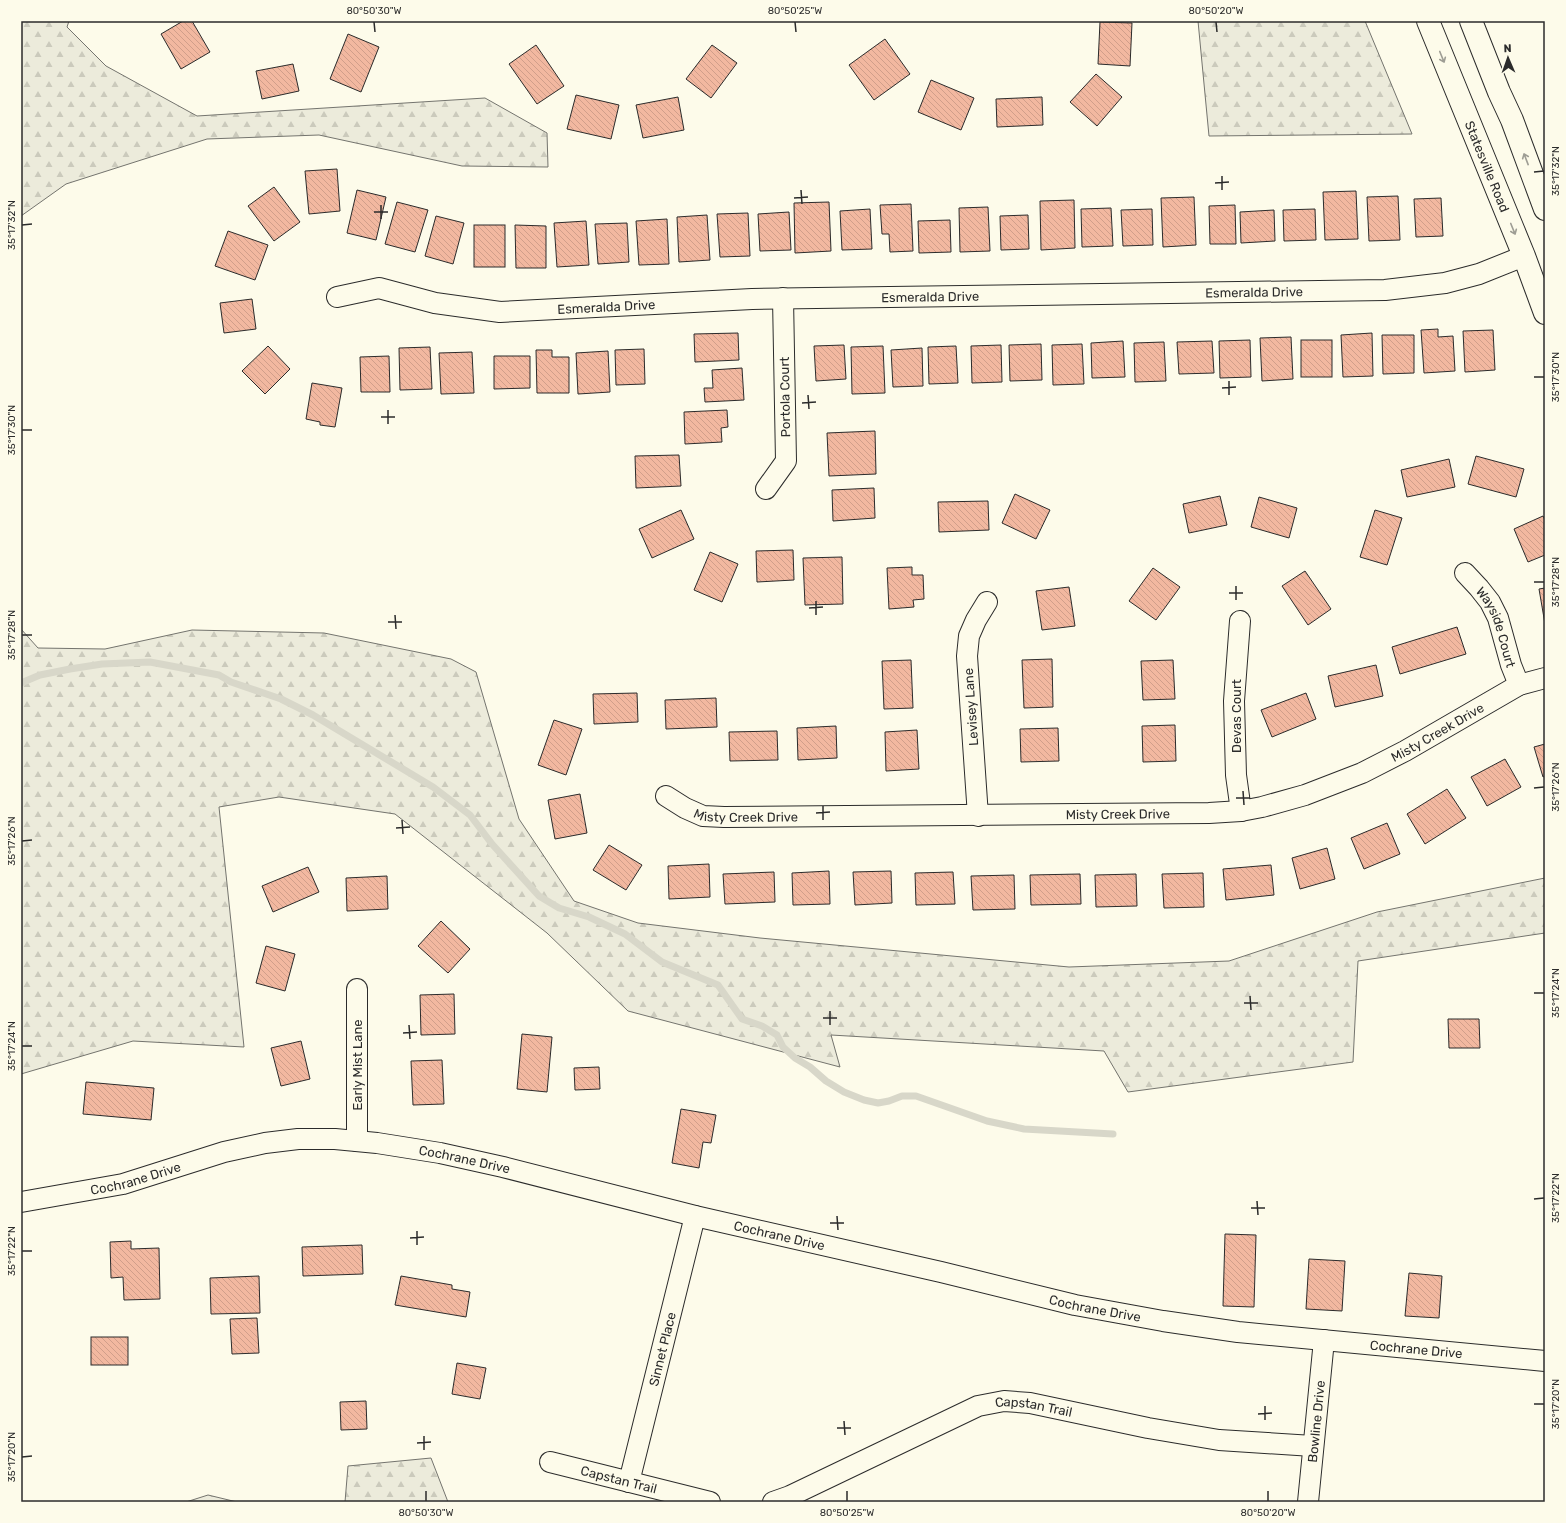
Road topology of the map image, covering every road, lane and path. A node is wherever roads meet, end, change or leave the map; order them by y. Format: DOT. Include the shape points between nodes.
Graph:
graph roads {
  1 [pos="1428,21"];
  2 [pos="1471,21"];
  3 [pos="1545,209"];
  4 [pos="1524,256"];
  5 [pos="337,297"];
  6 [pos="783,298"];
  7 [pos="1545,313"];
  8 [pos="766,489"];
  9 [pos="1465,573"];
  10 [pos="987,602"];
  11 [pos="1240,621"];
  12 [pos="1545,678"];
  13 [pos="1519,685"];
  14 [pos="666,796"];
  15 [pos="1241,811"];
  16 [pos="978,816"];
  17 [pos="358,989"];
  18 [pos="357,1141"];
  19 [pos="21,1202"];
  20 [pos="694,1216"];
  21 [pos="1324,1340"];
  22 [pos="1545,1361"];
  23 [pos="1313,1446"];
  24 [pos="550,1462"];
  25 [pos="629,1482"];
  26 [pos="710,1502"];
  27 [pos="773,1502"];
  28 [pos="1308,1502"];
  1 -- 4 [label="main road, Statesville Road, one-way"];
  3 -- 2 [label="main road, one-way"];
  4 -- 6 [label="street, Esmeralda Drive" via="1479,274 1445,283 1385,290"];
  4 -- 7 [label="main road, Statesville Road"];
  5 -- 6 [label="street, Esmeralda Drive" via="379,288 435,303 500,312"];
  6 -- 8 [label="street, Portola Court" via="786,461"];
  9 -- 13 [label="street, Wayside Court" via="1490,602 1498,618"];
  10 -- 16 [label="street, Levisey Lane" via="969,636 967,656"];
  11 -- 15 [label="street, Devas Court" via="1234,701 1236,776"];
  12 -- 13 [label="street, Misty Creek Drive"];
  13 -- 15 [label="street, Misty Creek Drive" via="1405,752 1362,773 1305,794"];
  14 -- 16 [label="street, Misty Creek Drive" via="703,816"];
  15 -- 16 [label="street, Misty Creek Drive"];
  17 -- 18 [label="street, Early Mist Lane"];
  18 -- 19 [label="street, Cochrane Drive" via="298,1139 265,1143 224,1152 123,1184"];
  18 -- 20 [label="street, Cochrane Drive" via="440,1153 495,1165"];
  20 -- 21 [label="street, Cochrane Drive" via="1075,1305 1238,1332"];
  20 -- 25 [label="street, Sinnet Place"];
  21 -- 22 [label="street, Cochrane Drive"];
  21 -- 23 [label="street, Bowline Drive"];
  23 -- 27 [label="street, Capstan Trail" via="1219,1440 1004,1400 978,1406"];
  23 -- 28 [label="street, Bowline Drive"];
  24 -- 25 [label="street, Capstan Trail"];
  25 -- 26 [label="street, Capstan Trail"];
}
